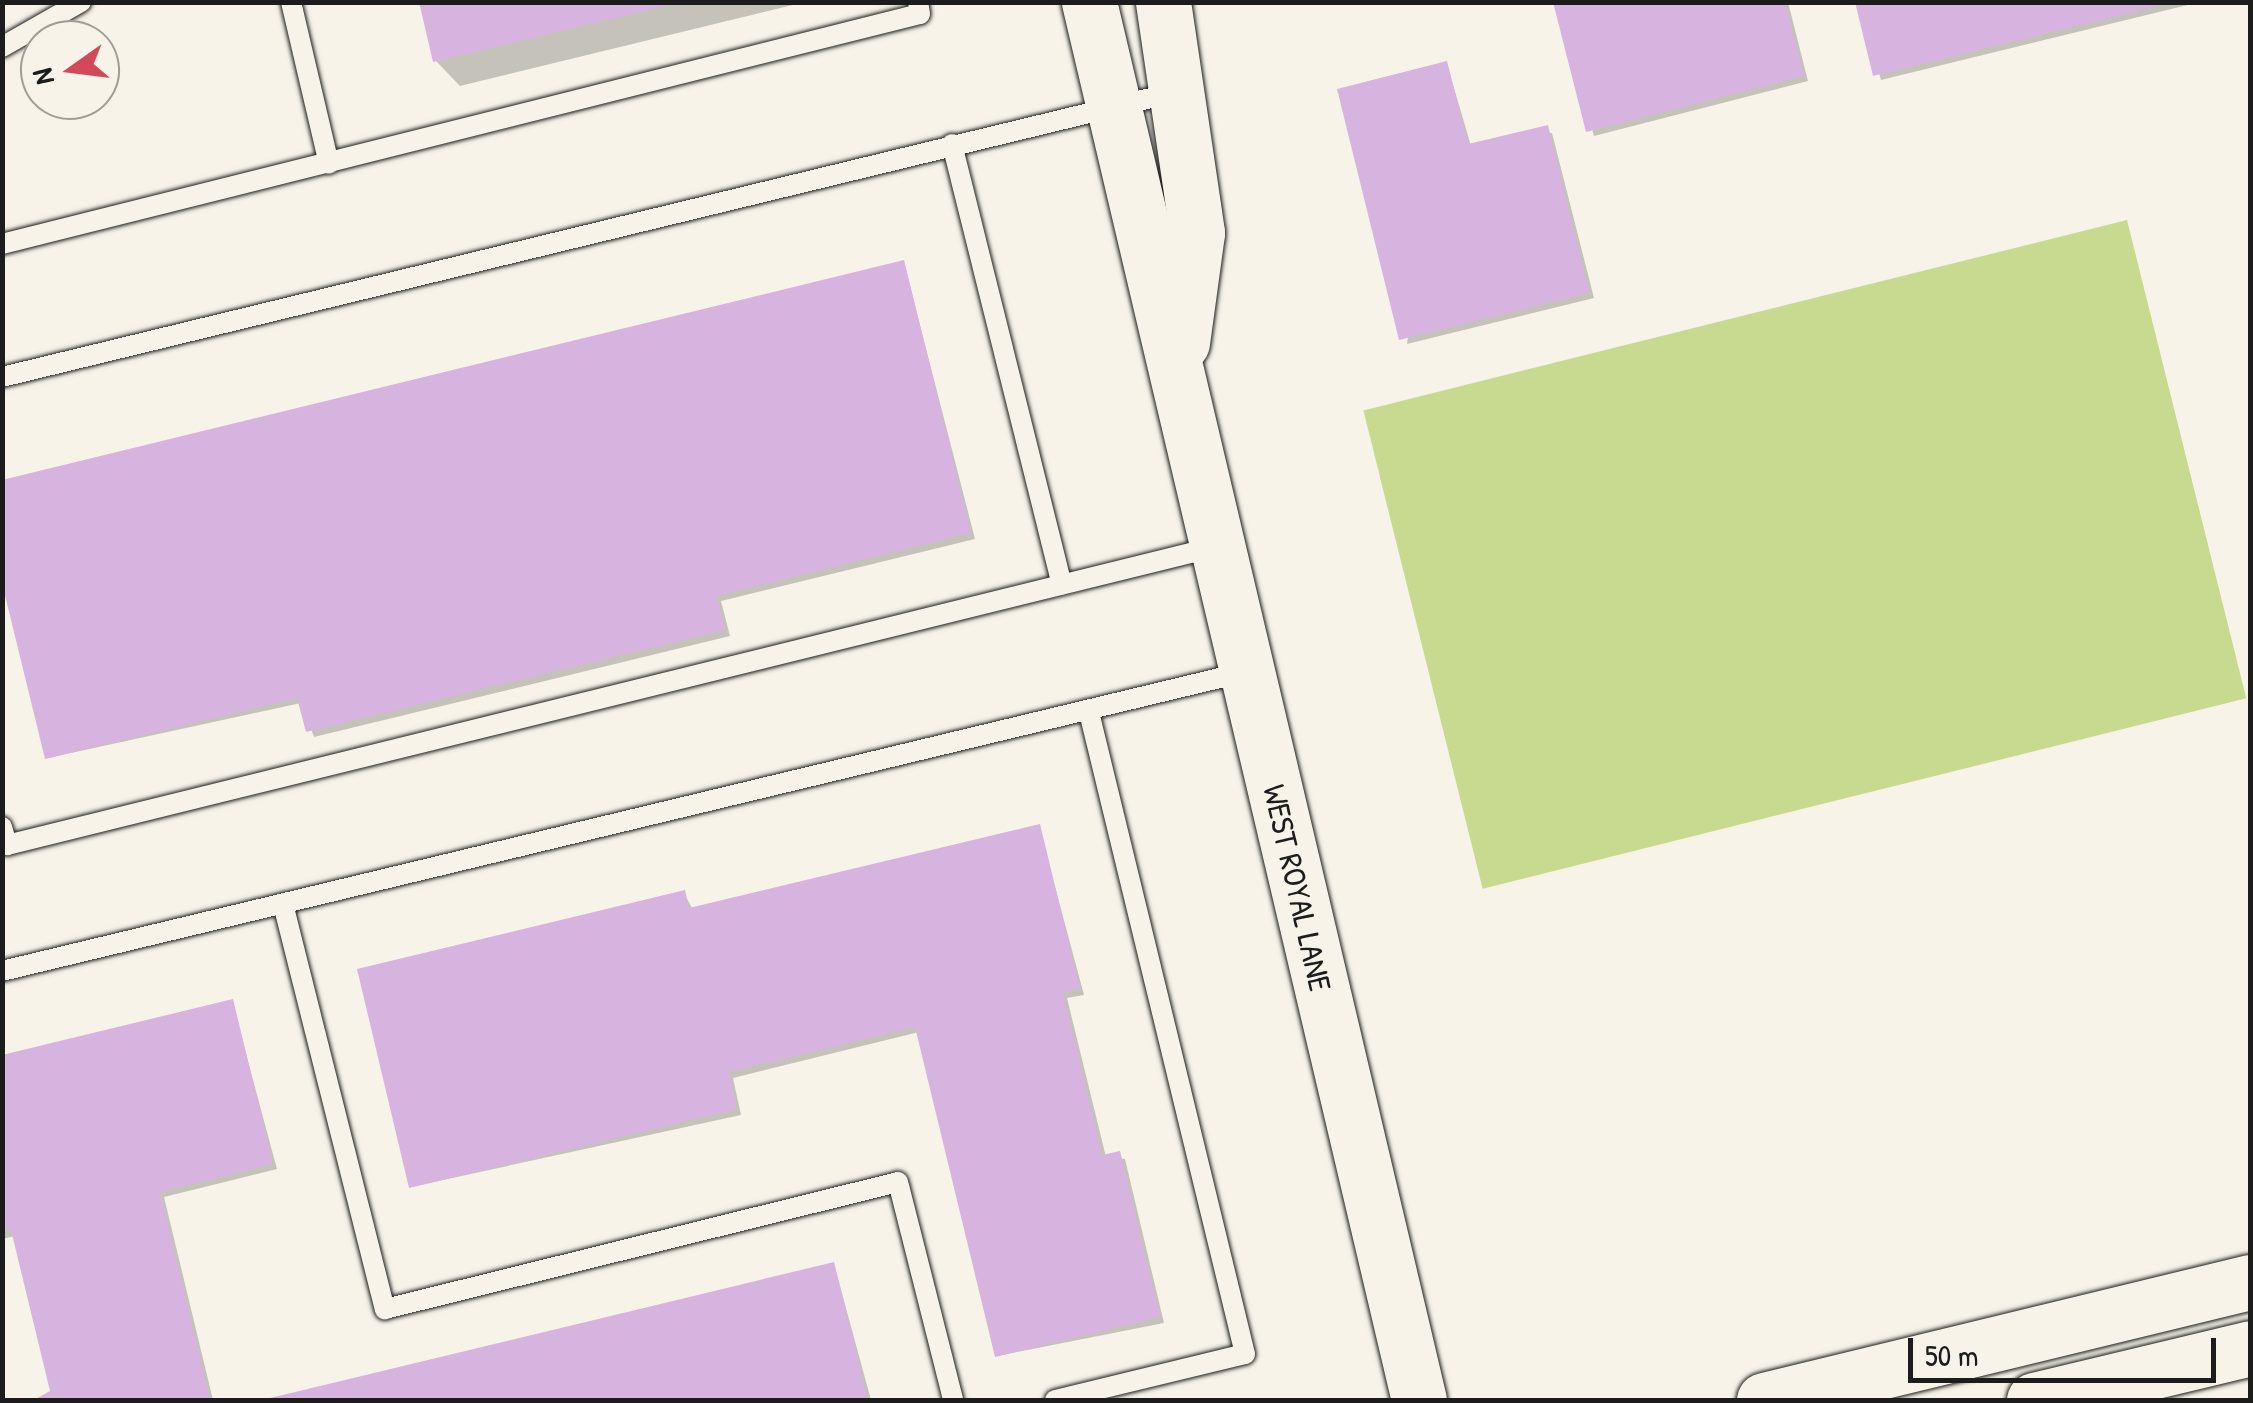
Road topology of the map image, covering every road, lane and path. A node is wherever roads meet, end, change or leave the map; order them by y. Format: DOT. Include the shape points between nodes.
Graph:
graph roads {
  1 [pos="81,2"];
  2 [pos="291,2"];
  3 [pos="918,2"];
  4 [pos="1089,2"];
  5 [pos="1163,2"];
  6 [pos="2,47"];
  7 [pos="1183,90"];
  8 [pos="1113,105"];
  9 [pos="952,144"];
  10 [pos="329,164"];
  11 [pos="2,244"];
  12 [pos="1177,376"];
  13 [pos="2,378"];
  14 [pos="1217,546"];
  15 [pos="1062,584"];
  16 [pos="1246,672"];
  17 [pos="1089,712"];
  18 [pos="2,826"];
  19 [pos="283,904"];
  20 [pos="2,971"];
  21 [pos="2250,1282"];
  22 [pos="2250,1348"];
  23 [pos="952,1400"];
  24 [pos="1055,1400"];
  25 [pos="1419,1400"];
  26 [pos="1764,1400"];
  27 [pos="2034,1400"];
  1 -- 6 [label="lane"];
  2 -- 10 [label="lane"];
  3 -- 10 [label="lane" via="920,14"];
  4 -- 8 [label="main road, WEST ROYAL LANE"];
  5 -- 7 [label="main road, WEST ROYAL LANE"];
  7 -- 8 [label="lane"];
  7 -- 12 [label="main road, WEST ROYAL LANE" via="1196,234"];
  8 -- 9 [label="lane"];
  8 -- 12 [label="main road, WEST ROYAL LANE"];
  9 -- 13 [label="lane"];
  9 -- 15 [label="lane"];
  10 -- 11 [label="lane"];
  12 -- 14 [label="main road, WEST ROYAL LANE"];
  14 -- 15 [label="lane"];
  14 -- 16 [label="main road, WEST ROYAL LANE"];
  15 -- 18 [label="lane" via="7,845"];
  16 -- 17 [label="lane"];
  16 -- 25 [label="main road, WEST ROYAL LANE"];
  17 -- 19 [label="lane"];
  17 -- 24 [label="lane" via="1245,1354"];
  19 -- 20 [label="lane"];
  19 -- 23 [label="lane" via="385,1309 898,1182"];
  21 -- 26 [label="main road"];
  22 -- 27 [label="main road"];
}
